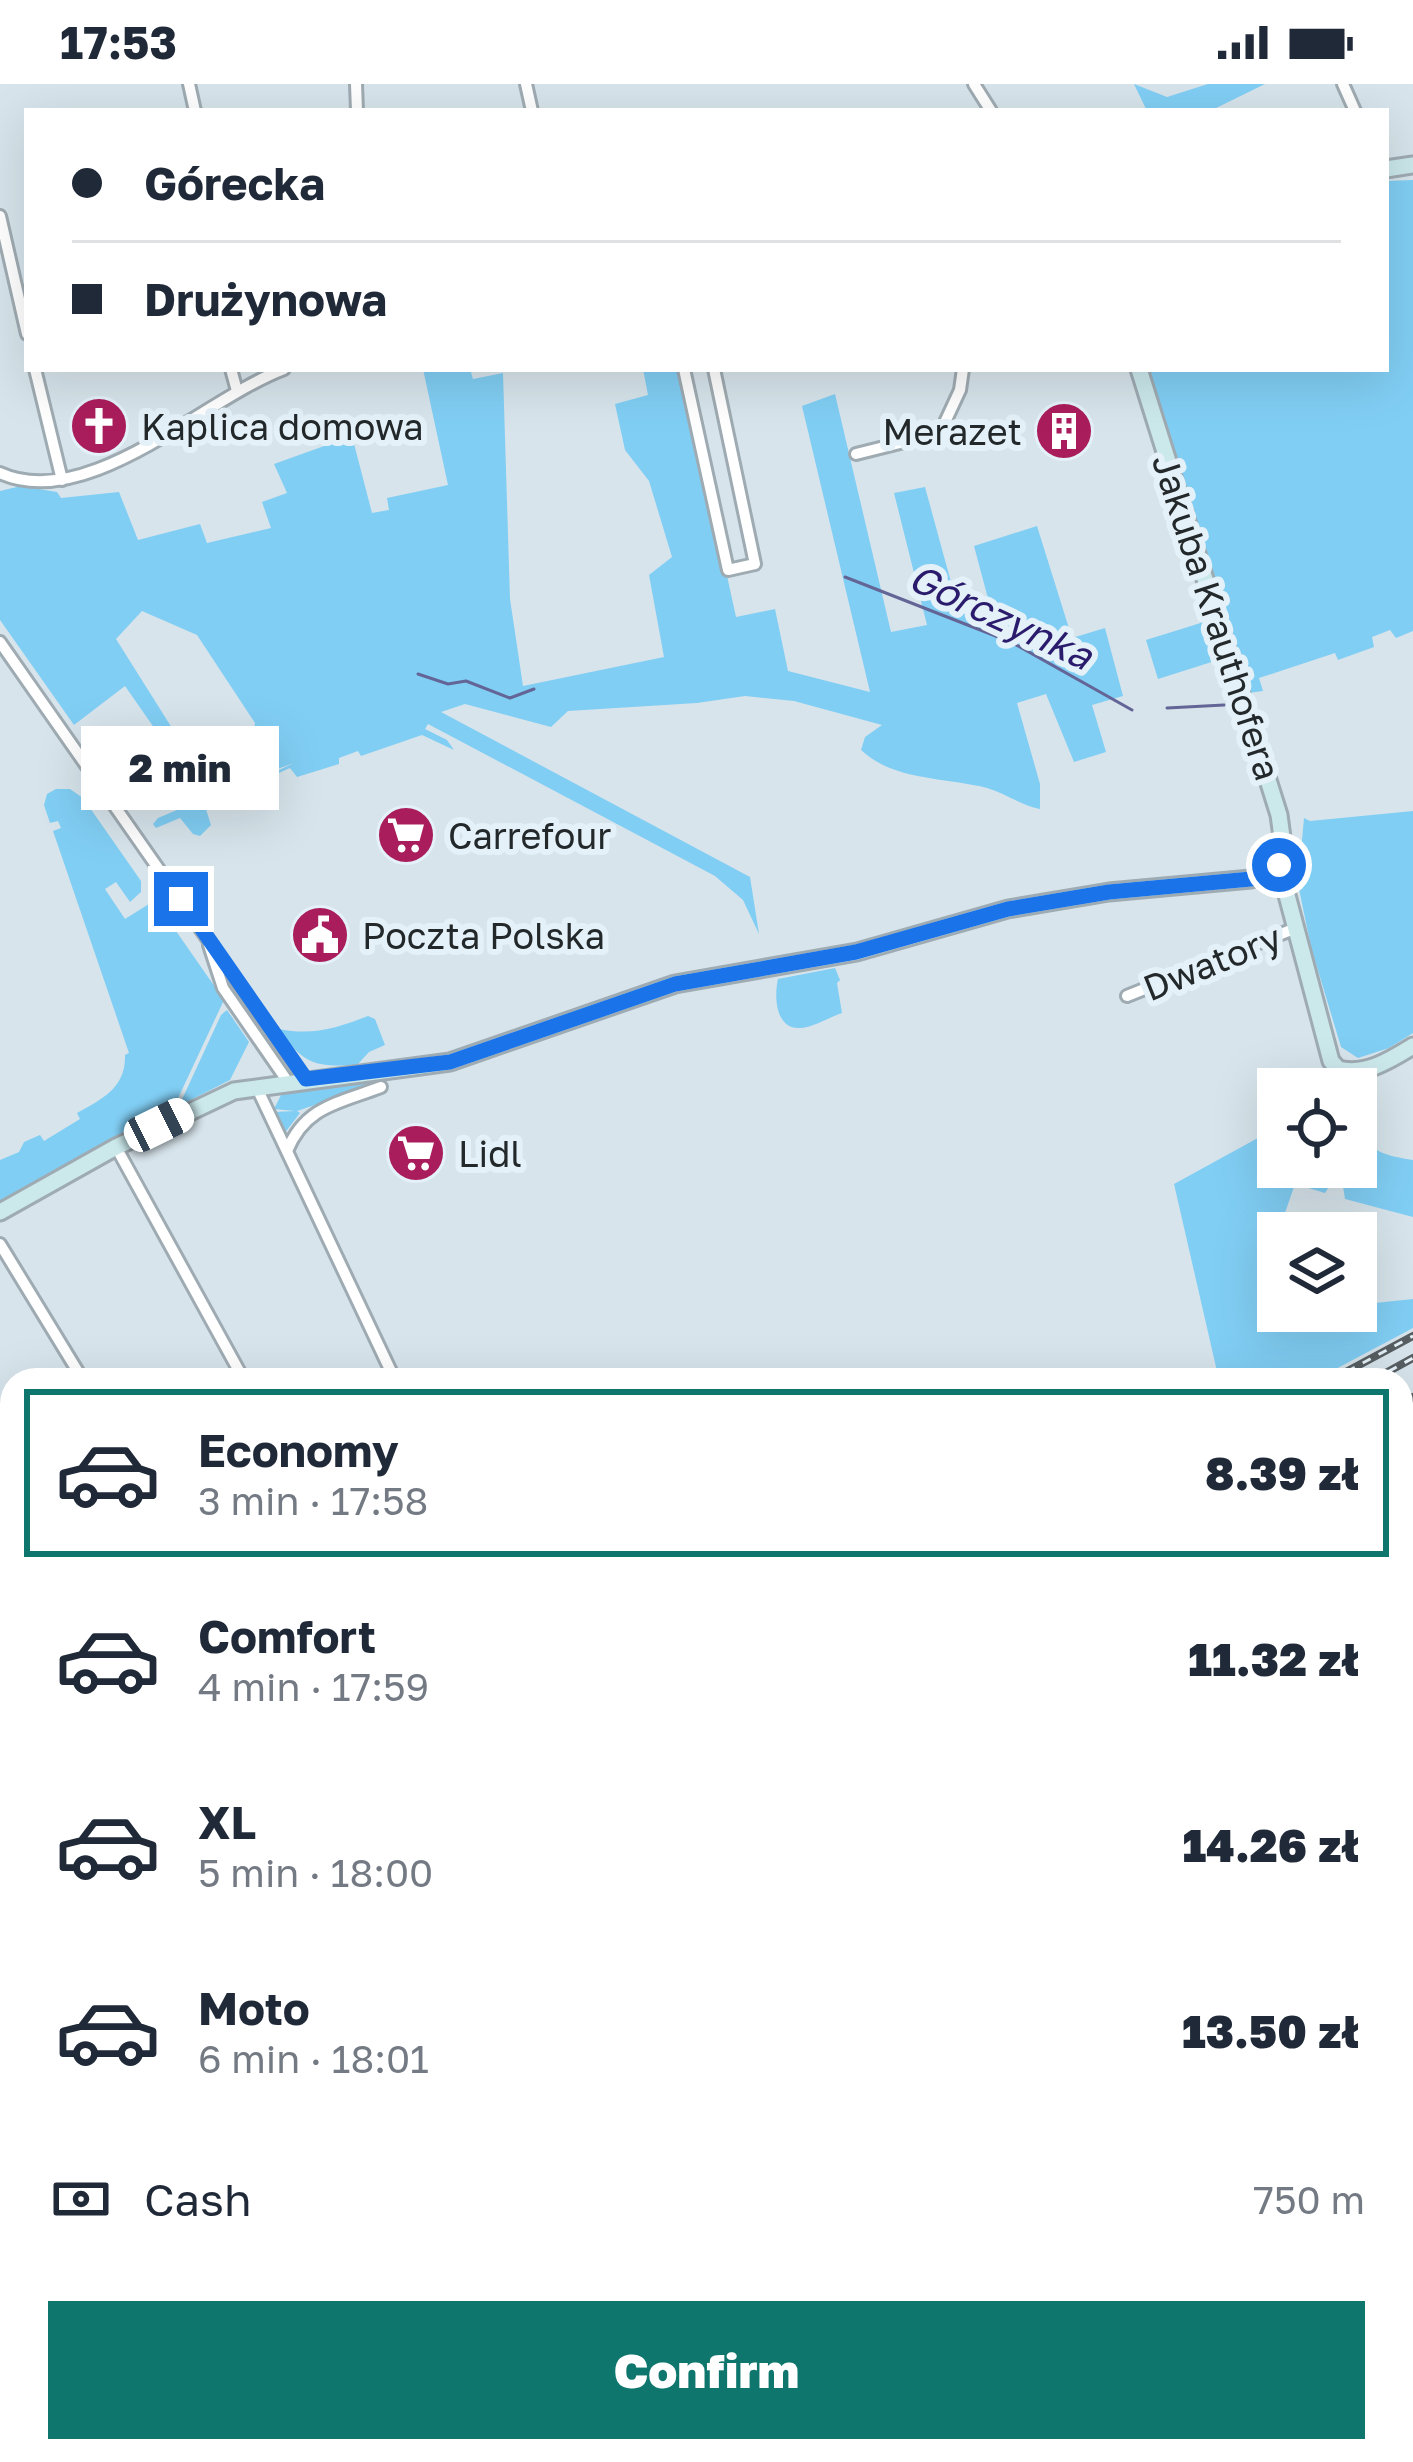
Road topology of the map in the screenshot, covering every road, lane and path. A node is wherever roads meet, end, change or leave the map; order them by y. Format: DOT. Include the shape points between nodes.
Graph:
graph roads {
  1 [pos="0,216"];
  2 [pos="24,321"];
  3 [pos="36,372"];
  4 [pos="232,372"];
  5 [pos="278,372"];
  6 [pos="685,372"];
  7 [pos="714,372"];
  8 [pos="963,372"];
  9 [pos="1140,372"];
  10 [pos="237,391"];
  11 [pos="856,454"];
  12 [pos="0,472"];
  13 [pos="62,480"];
  14 [pos="0,642"];
  15 [pos="1279,865"];
  16 [pos="1296,928"];
  17 [pos="207,936"];
  18 [pos="1127,996"];
  19 [pos="1413,1046"];
  20 [pos="306,1079"];
  21 [pos="288,1082"];
  22 [pos="256,1086"];
  23 [pos="381,1087"];
  24 [pos="116,1147"];
  25 [pos="286,1151"];
  26 [pos="0,1212"];
  27 [pos="0,1244"];
  28 [pos="76,1368"];
  29 [pos="237,1368"];
  30 [pos="389,1368"];
  1 -- 2 [label="street"];
  3 -- 13 [label="street"];
  4 -- 10 [label="street"];
  5 -- 10 [label="street"];
  6 -- 7 [label="street" via="728,570 755,563"];
  8 -- 11 [label="street" via="940,434"];
  9 -- 15 [label="street, Jakuba Krauthofera" via="1279,814"];
  10 -- 13 [label="street" via="107,465"];
  12 -- 13 [label="street" via="26,482"];
  14 -- 17 [label="street"];
  15 -- 16 [label="street, Jakuba Krauthofera"];
  15 -- 20 [label="street" via="1251,879 1008,909 856,952 675,984 450,1062"];
  16 -- 18 [label="street, Dwatory"];
  16 -- 19 [label="street, Jakuba Krauthofera" via="1334,1066 1364,1070"];
  17 -- 20 [label="street"];
  17 -- 21 [label="street" via="223,988"];
  20 -- 21 [label="street"];
  21 -- 22 [label="street"];
  22 -- 24 [label="street" via="218,1096"];
  22 -- 25 [label="street"];
  23 -- 25 [label="street" via="307,1117"];
  24 -- 26 [label="street"];
  24 -- 29 [label="street"];
  25 -- 30 [label="street"];
  27 -- 28 [label="street"];
}
